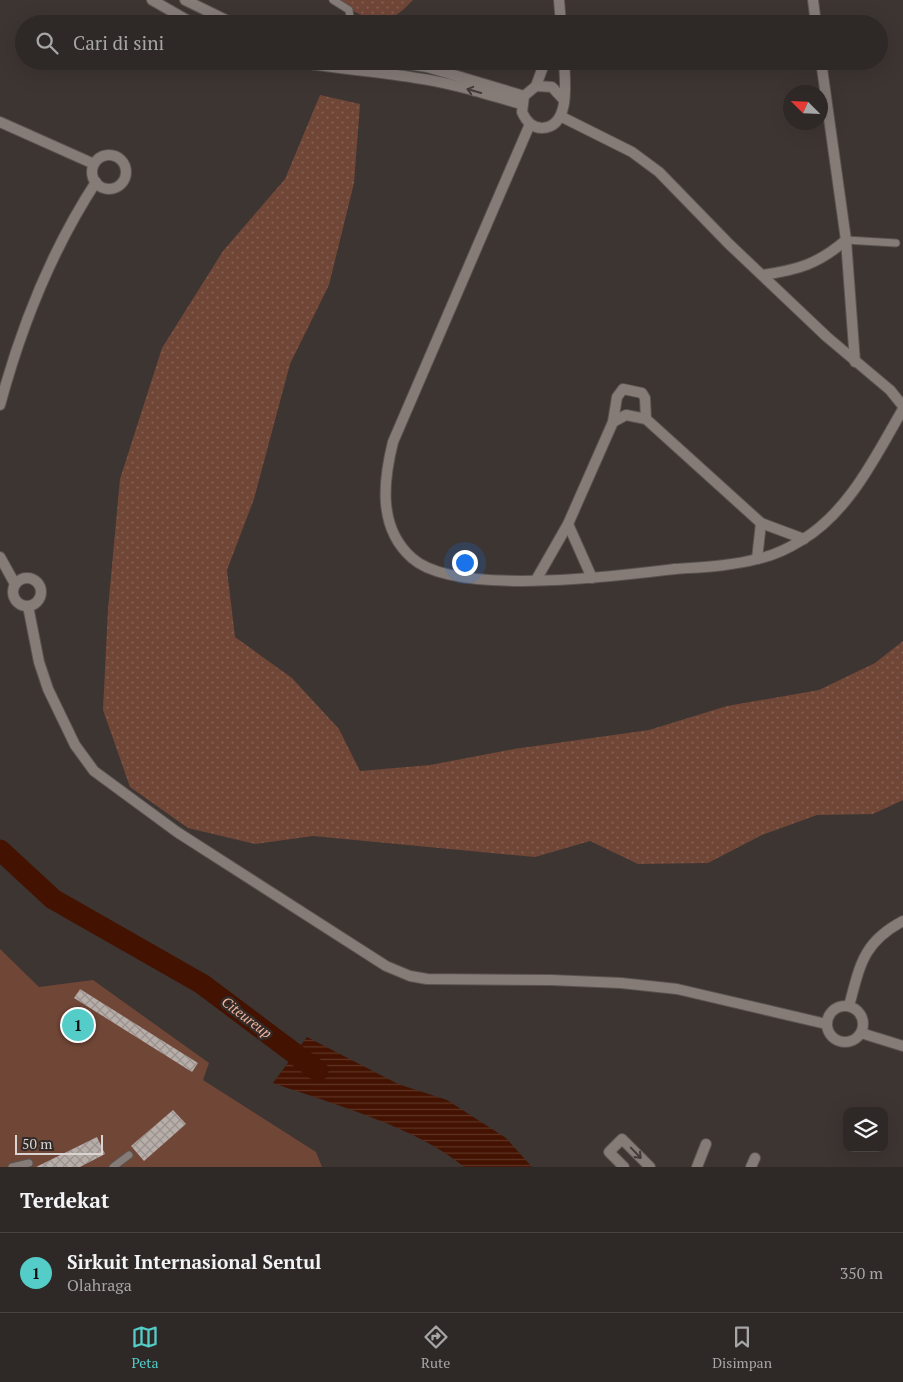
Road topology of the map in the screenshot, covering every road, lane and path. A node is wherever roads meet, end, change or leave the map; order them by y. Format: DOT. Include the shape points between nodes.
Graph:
graph roads {
  1 [pos="152,0"];
  2 [pos="185,0"];
  3 [pos="332,0"];
  4 [pos="559,0"];
  5 [pos="813,0"];
  6 [pos="178,15"];
  7 [pos="216,15"];
  8 [pos="350,15"];
  9 [pos="560,15"];
  10 [pos="815,15"];
  11 [pos="341,70"];
  12 [pos="436,70"];
  13 [pos="542,70"];
  14 [pos="564,70"];
  15 [pos="822,70"];
  16 [pos="536,86"];
  17 [pos="563,99"];
  18 [pos="522,100"];
  19 [pos="562,116"];
  20 [pos="0,122"];
  21 [pos="530,124"];
  22 [pos="94,164"];
  23 [pos="96,182"];
  24 [pos="846,240"];
  25 [pos="896,243"];
  26 [pos="762,275"];
  27 [pos="855,362"];
  28 [pos="890,390"];
  29 [pos="903,392"];
  30 [pos="0,405"];
  31 [pos="903,408"];
  32 [pos="646,419"];
  33 [pos="613,422"];
  34 [pos="762,523"];
  35 [pos="568,524"];
  36 [pos="804,539"];
  37 [pos="0,557"];
  38 [pos="757,560"];
  39 [pos="592,578"];
  40 [pos="536,580"];
  41 [pos="15,584"];
  42 [pos="28,606"];
  43 [pos="903,921"];
  44 [pos="849,1006"];
  45 [pos="826,1024"];
  46 [pos="861,1033"];
  47 [pos="903,1046"];
  48 [pos="706,1144"];
  49 [pos="129,1155"];
  50 [pos="29,1163"];
  51 [pos="12,1167"];
  52 [pos="113,1167"];
  53 [pos="624,1167"];
  54 [pos="650,1167"];
  55 [pos="697,1167"];
  1 -- 6 [label="street"];
  2 -- 7 [label="street"];
  3 -- 8 [label="lane" via="349,10"];
  4 -- 9 [label="street"];
  5 -- 10 [label="street"];
  18 -- 11 [label="street, one-way" via="429,80"];
  12 -- 18 [label="street"];
  13 -- 16 [label="street"];
  14 -- 17 [label="street"];
  15 -- 24 [label="street"];
  16 -- 17 [label="street" via="552,87"];
  16 -- 18 [label="street"];
  17 -- 19 [label="street"];
  18 -- 21 [label="street" via="525,119"];
  19 -- 21 [label="street" via="548,128"];
  19 -- 26 [label="street" via="632,152 659,172"];
  20 -- 22 [label="street"];
  21 -- 40 [label="street" via="404,413 387,468 385,491 390,528 398,543 423,566 450,576"];
  22 -- 23 [label="street" via="92,177"];
  22 -- 23 [label="street" via="97,159 109,155 120,159 125,170 118,186 106,188"];
  23 -- 30 [label="street" via="43,278 27,317"];
  24 -- 25 [label="lane"];
  24 -- 26 [label="street" via="806,267"];
  24 -- 27 [label="street"];
  26 -- 27 [label="street"];
  27 -- 28 [label="street"];
  28 -- 29 [label="street"];
  28 -- 31 [label="street"];
  31 -- 36 [label="street" via="853,490 827,521"];
  32 -- 33 [label="street" via="626,415"];
  32 -- 33 [label="street" via="642,393 623,389 617,397"];
  32 -- 34 [label="street"];
  33 -- 35 [label="street"];
  34 -- 36 [label="street"];
  34 -- 38 [label="street"];
  35 -- 39 [label="street"];
  35 -- 40 [label="street"];
  36 -- 38 [label="street"];
  37 -- 41 [label="street"];
  38 -- 39 [label="street"];
  39 -- 40 [label="street"];
  41 -- 42 [label="street" via="13,596"];
  41 -- 42 [label="street" via="28,577 38,582 40,597"];
  42 -- 45 [label="street" via="48,689 75,746 94,771 177,832 386,966 428,980 551,980 677,989"];
  43 -- 44 [label="street" via="881,935 867,950"];
  44 -- 45 [label="street" via="831,1012"];
  44 -- 46 [label="street" via="855,1008 863,1019"];
  45 -- 46 [label="street" via="831,1037 844,1043 851,1042"];
  46 -- 47 [label="street"];
  48 -- 55 [label="street"];
  49 -- 52 [label="lane"];
  50 -- 51 [label="lane"];
  53 -- 54 [label="street, one-way" via="609,1152 622,1139"];
}
